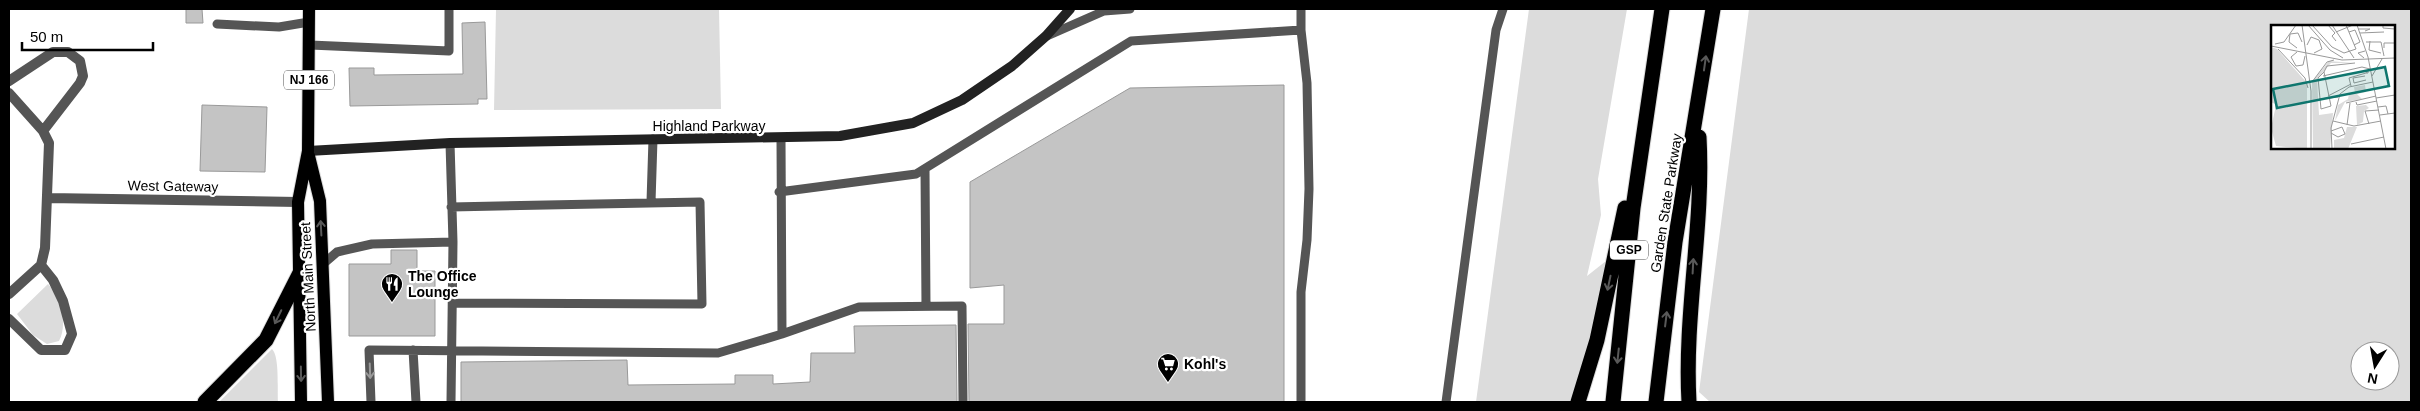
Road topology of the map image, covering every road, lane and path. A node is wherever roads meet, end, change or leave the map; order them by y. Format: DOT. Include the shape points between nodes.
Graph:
graph roads {
  1 [pos="309,9"];
  2 [pos="449,9"];
  3 [pos="1070,9"];
  4 [pos="1130,9"];
  5 [pos="1301,9"];
  6 [pos="1503,9"];
  7 [pos="1662,9"];
  8 [pos="1713,9"];
  9 [pos="309,22"];
  10 [pos="216,24"];
  11 [pos="1301,30"];
  12 [pos="1046,36"];
  13 [pos="310,45"];
  14 [pos="9,81"];
  15 [pos="9,93"];
  16 [pos="1647,98"];
  17 [pos="1698,112"];
  18 [pos="43,131"];
  19 [pos="653,139"];
  20 [pos="781,139"];
  21 [pos="450,143"];
  22 [pos="308,151"];
  23 [pos="924,169"];
  24 [pos="780,192"];
  25 [pos="48,198"];
  26 [pos="298,202"];
  27 [pos="651,202"];
  28 [pos="452,206"];
  29 [pos="453,242"];
  30 [pos="323,264"];
  31 [pos="41,265"];
  32 [pos="300,273"];
  33 [pos="9,294"];
  34 [pos="453,303"];
  35 [pos="926,306"];
  36 [pos="9,319"];
  37 [pos="782,334"];
  38 [pos="452,349"];
  39 [pos="413,350"];
  40 [pos="205,402"];
  41 [pos="301,402"];
  42 [pos="328,402"];
  43 [pos="371,402"];
  44 [pos="416,402"];
  45 [pos="451,402"];
  46 [pos="963,402"];
  47 [pos="1300,402"];
  48 [pos="1446,402"];
  49 [pos="1578,402"];
  50 [pos="1613,402"];
  51 [pos="1656,402"];
  52 [pos="1689,402"];
  1 -- 9 [label="main road, North Main Street / NJ 166"];
  2 -- 13 [label="lane" via="449,51"];
  3 -- 12 [label="street, Highland Parkway"];
  4 -- 12 [label="lane" via="1104,11"];
  5 -- 11 [label="lane"];
  6 -- 48 [label="lane" via="1496,30"];
  7 -- 16 [label="highway, Garden State Parkway / GSP"];
  17 -- 8 [label="highway, Garden State Parkway, one-way"];
  9 -- 10 [label="lane" via="279,27"];
  9 -- 13 [label="main road, North Main Street / NJ 166"];
  11 -- 23 [label="lane" via="1130,41"];
  11 -- 47 [label="lane" via="1307,83 1309,188 1301,292"];
  12 -- 20 [label="street, Highland Parkway" via="1012,66 962,100 913,122 840,136"];
  13 -- 22 [label="main road, North Main Street / NJ 166"];
  14 -- 18 [label="street" via="53,52 68,52 80,62 80,83"];
  15 -- 18 [label="street"];
  16 -- 49 [label="highway, one-way" via="1597,340"];
  16 -- 50 [label="highway, Garden State Parkway / GSP, one-way"];
  51 -- 17 [label="highway, Garden State Parkway, one-way" via="1675,242"];
  52 -- 17 [label="highway, one-way" via="1688,332 1700,157"];
  18 -- 25 [label="street" via="49,144"];
  19 -- 20 [label="street, Highland Parkway"];
  19 -- 21 [label="street, Highland Parkway"];
  19 -- 27 [label="lane"];
  20 -- 24 [label="lane"];
  21 -- 22 [label="street, Highland Parkway"];
  21 -- 28 [label="lane"];
  22 -- 26 [label="main road, North Main Street / NJ 166"];
  30 -- 22 [label="main road, North Main Street / NJ 166, one-way" via="320,201"];
  23 -- 24 [label="lane" via="916,174"];
  23 -- 35 [label="lane"];
  24 -- 37 [label="lane"];
  25 -- 26 [label="street, West Gateway" via="194,196"];
  25 -- 31 [label="street"];
  26 -- 32 [label="main road, North Main Street / NJ 166"];
  27 -- 28 [label="lane"];
  27 -- 34 [label="lane" via="700,202 702,304"];
  28 -- 29 [label="lane"];
  29 -- 30 [label="lane" via="372,244 337,252"];
  29 -- 34 [label="lane"];
  30 -- 42 [label="main road, North Main Street / NJ 166"];
  31 -- 33 [label="street"];
  31 -- 36 [label="street" via="63,301 72,334 65,350 41,350"];
  32 -- 40 [label="highway, one-way" via="266,340"];
  32 -- 41 [label="main road, North Main Street / NJ 166, one-way"];
  34 -- 38 [label="lane"];
  35 -- 37 [label="lane" via="859,307"];
  35 -- 46 [label="lane" via="962,306"];
  37 -- 38 [label="lane" via="718,353"];
  38 -- 39 [label="lane"];
  38 -- 45 [label="lane"];
  39 -- 43 [label="lane, one-way" via="369,350"];
  39 -- 44 [label="lane"];
}
